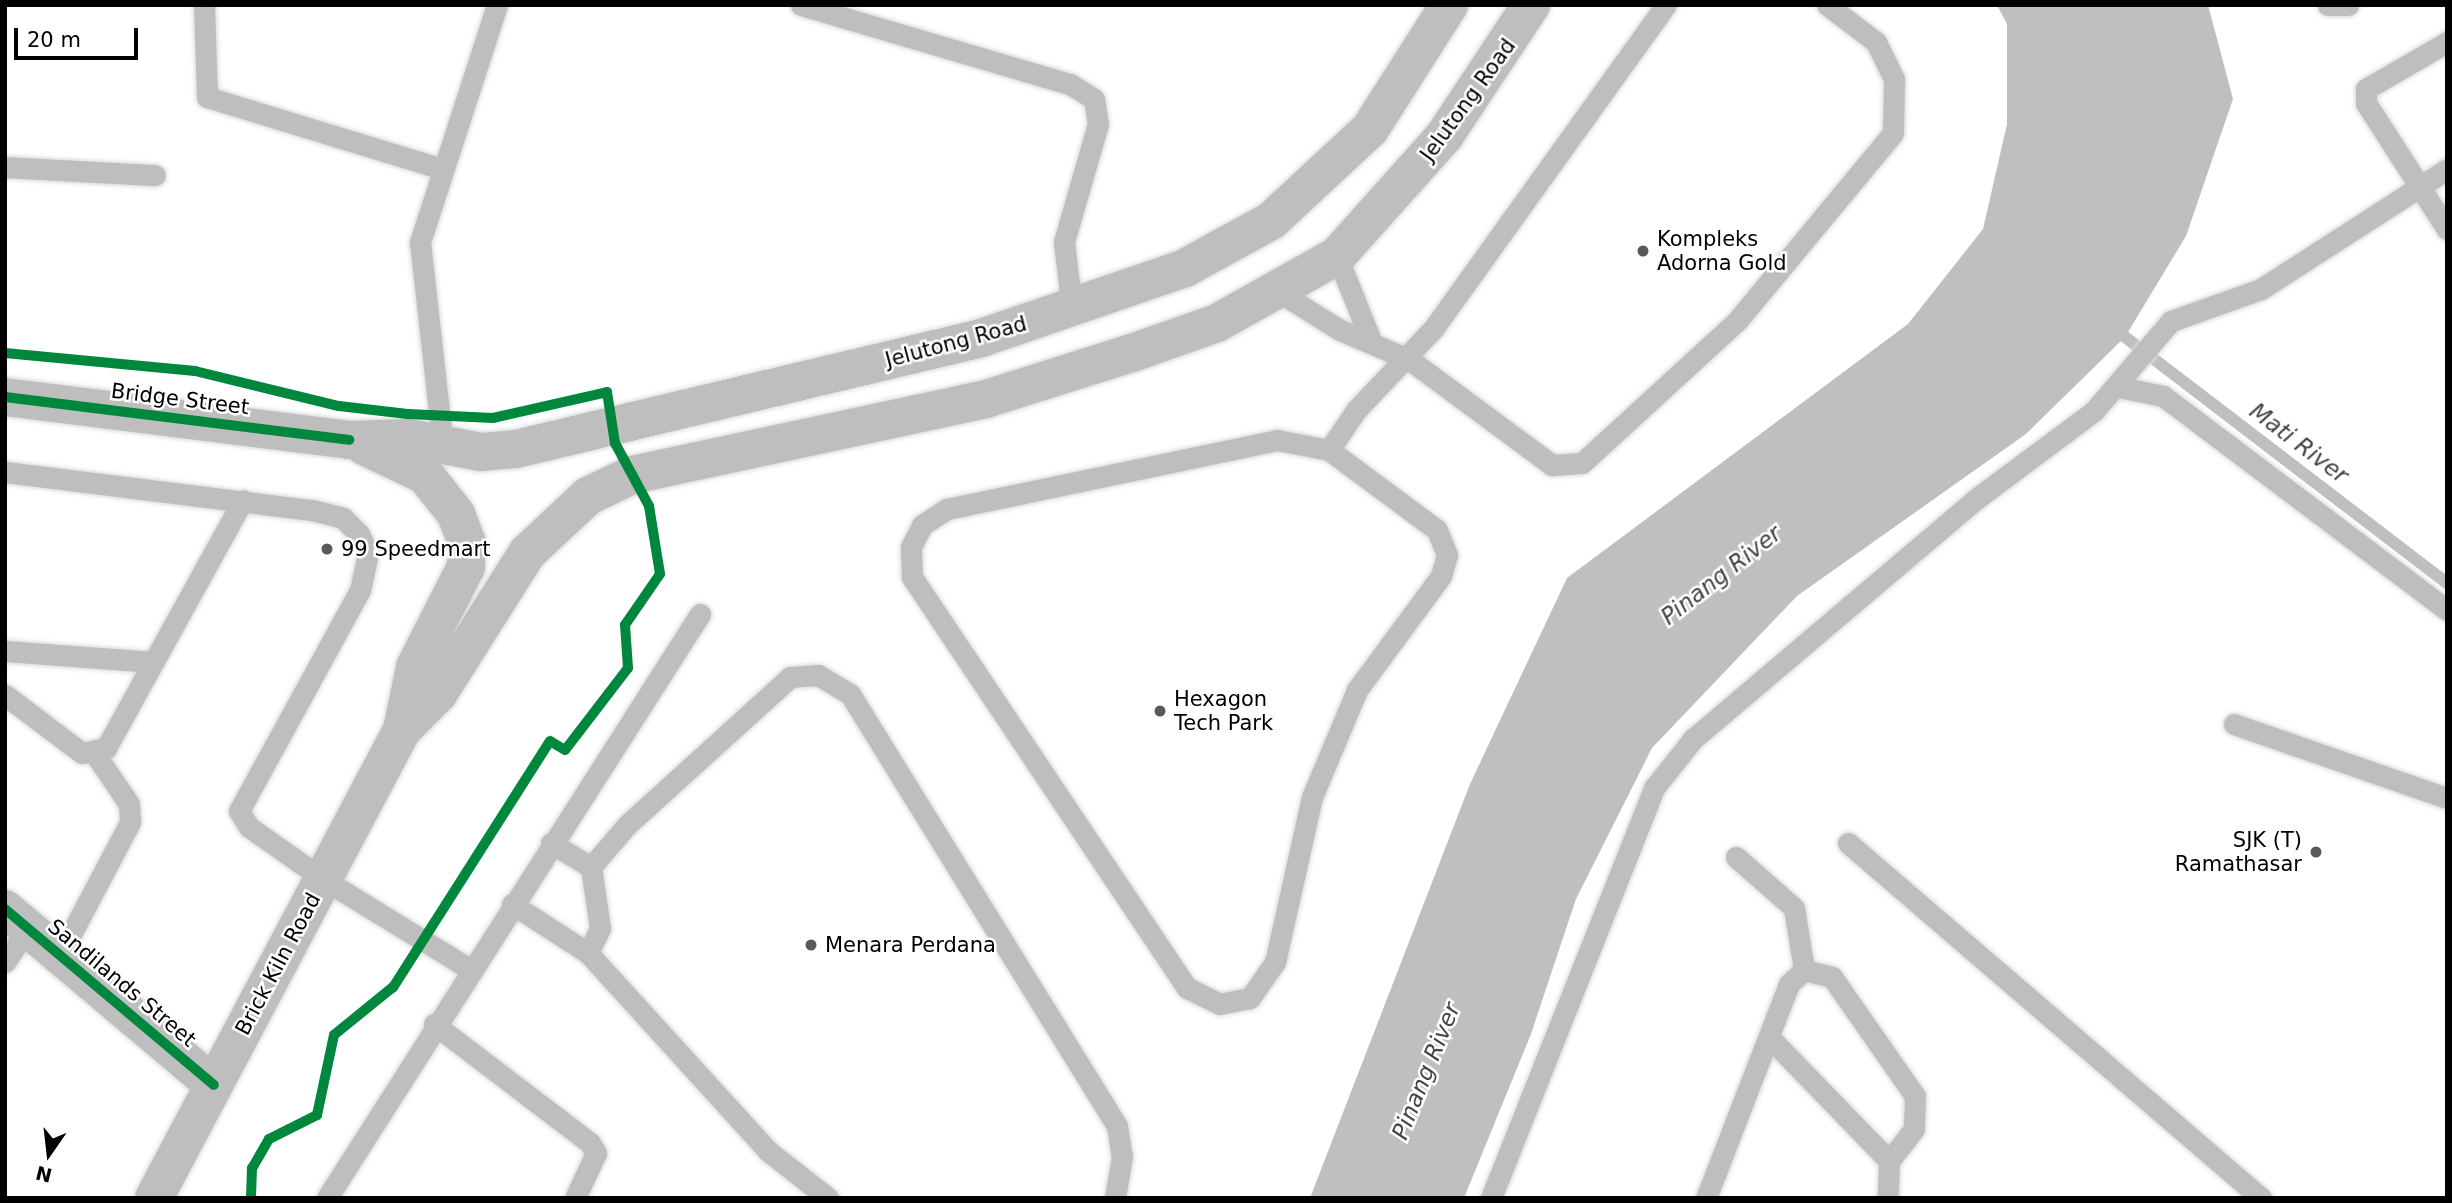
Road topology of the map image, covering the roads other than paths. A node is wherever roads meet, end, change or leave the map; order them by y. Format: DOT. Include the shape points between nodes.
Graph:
graph roads {
  1 [pos="204,5"];
  2 [pos="498,5"];
  3 [pos="801,5"];
  4 [pos="1449,5"];
  5 [pos="1531,5"];
  6 [pos="1666,5"];
  7 [pos="1827,5"];
  8 [pos="2328,5"];
  9 [pos="2348,5"];
  10 [pos="2447,42"];
  11 [pos="5,167"];
  12 [pos="443,169"];
  13 [pos="2447,169"];
  14 [pos="155,175"];
  15 [pos="2419,186"];
  16 [pos="2447,229"];
  17 [pos="1337,256"];
  18 [pos="1279,292"];
  19 [pos="1072,310"];
  20 [pos="1370,338"];
  21 [pos="1410,360"];
  22 [pos="2119,387"];
  23 [pos="5,397"];
  24 [pos="349,440"];
  25 [pos="443,447"];
  26 [pos="1329,450"];
  27 [pos="5,472"];
  28 [pos="588,496"];
  29 [pos="243,500"];
  30 [pos="2447,610"];
  31 [pos="700,614"];
  32 [pos="5,651"];
  33 [pos="154,662"];
  34 [pos="5,695"];
  35 [pos="2234,724"];
  36 [pos="402,730"];
  37 [pos="95,754"];
  38 [pos="2447,798"];
  39 [pos="551,843"];
  40 [pos="1848,843"];
  41 [pos="1735,857"];
  42 [pos="592,867"];
  43 [pos="323,879"];
  44 [pos="512,904"];
  45 [pos="16,919"];
  46 [pos="588,953"];
  47 [pos="60,955"];
  48 [pos="5,962"];
  49 [pos="470,969"];
  50 [pos="1804,970"];
  51 [pos="434,1024"];
  52 [pos="1770,1038"];
  53 [pos="214,1085"];
  54 [pos="1889,1161"];
  55 [pos="154,1198"];
  56 [pos="327,1198"];
  57 [pos="575,1198"];
  58 [pos="828,1198"];
  59 [pos="1115,1198"];
  60 [pos="1491,1198"];
  61 [pos="1706,1198"];
  62 [pos="1888,1198"];
  63 [pos="2261,1198"];
  1 -- 12 [label="lane" via="207,97"];
  2 -- 12 [label="lane"];
  3 -- 19 [label="lane" via="1070,84 1094,99 1098,124 1063,242"];
  4 -- 19 [label="main road, Jelutong Road" via="1370,129 1271,221 1185,268"];
  5 -- 17 [label="main road, Jelutong Road" via="1446,135"];
  6 -- 21 [label="lane"];
  7 -- 21 [label="lane" via="1876,41 1894,79 1893,133 1737,321 1582,463 1552,465"];
  8 -- 9 [label="lane"];
  10 -- 15 [label="lane" via="2367,89 2367,103"];
  11 -- 14 [label="lane"];
  12 -- 25 [label="lane" via="418,261"];
  13 -- 15 [label="lane"];
  15 -- 16 [label="lane"];
  15 -- 22 [label="lane" via="2261,289 2171,321"];
  17 -- 18 [label="main road, Jelutong Road"];
  17 -- 20 [label="lane"];
  18 -- 20 [label="lane" via="1340,330"];
  18 -- 28 [label="main road, Jelutong Road" via="1217,323 986,399 632,475"];
  19 -- 25 [label="main road, Jelutong Road" via="516,449"];
  20 -- 21 [label="lane"];
  21 -- 26 [label="lane" via="1357,409"];
  22 -- 30 [label="lane" via="2163,396"];
  22 -- 60 [label="lane" via="1693,739 1654,788"];
  23 -- 24 [label="main road, Bridge Street"];
  24 -- 25 [label="main road, Jelutong Road" via="408,438"];
  24 -- 36 [label="main road, Brick Kiln Road" via="425,475 456,514 467,543 466,567 415,667"];
  26 -- 26 [label="lane" via="1277,439 947,509 922,526 911,547 912,577 1187,988 1220,1004 1250,998 1275,962 1312,797 1357,690 1441,576 1447,555 1437,530"];
  27 -- 29 [label="lane"];
  28 -- 36 [label="main road, Brick Kiln Road" via="527,553 438,694"];
  29 -- 33 [label="lane"];
  29 -- 43 [label="lane" via="343,518 368,553 360,590 239,811 249,827"];
  31 -- 39 [label="lane"];
  32 -- 33 [label="lane"];
  33 -- 37 [label="lane" via="106,748"];
  34 -- 37 [label="lane" via="82,753"];
  35 -- 38 [label="lane"];
  36 -- 43 [label="main road, Brick Kiln Road"];
  37 -- 47 [label="lane" via="129,804 130,822"];
  39 -- 42 [label="lane"];
  39 -- 44 [label="lane"];
  40 -- 63 [label="lane"];
  41 -- 50 [label="lane" via="1794,908"];
  42 -- 46 [label="lane" via="600,928"];
  42 -- 59 [label="lane" via="627,825 790,677 818,675 850,694 1117,1126 1122,1156"];
  43 -- 49 [label="lane"];
  43 -- 53 [label="main road, Brick Kiln Road"];
  44 -- 46 [label="lane"];
  44 -- 49 [label="lane"];
  45 -- 47 [label="main road, Sandilands Street"];
  45 -- 48 [label="lane"];
  46 -- 58 [label="lane" via="768,1151"];
  47 -- 53 [label="main road, Sandilands Street"];
  49 -- 51 [label="lane"];
  50 -- 52 [label="lane" via="1790,984"];
  50 -- 54 [label="lane" via="1832,977 1915,1096 1914,1129"];
  51 -- 56 [label="lane"];
  51 -- 57 [label="lane" via="590,1143 596,1153"];
  52 -- 54 [label="lane"];
  52 -- 61 [label="lane"];
  53 -- 55 [label="main road, Brick Kiln Road"];
  54 -- 62 [label="lane"];
}
